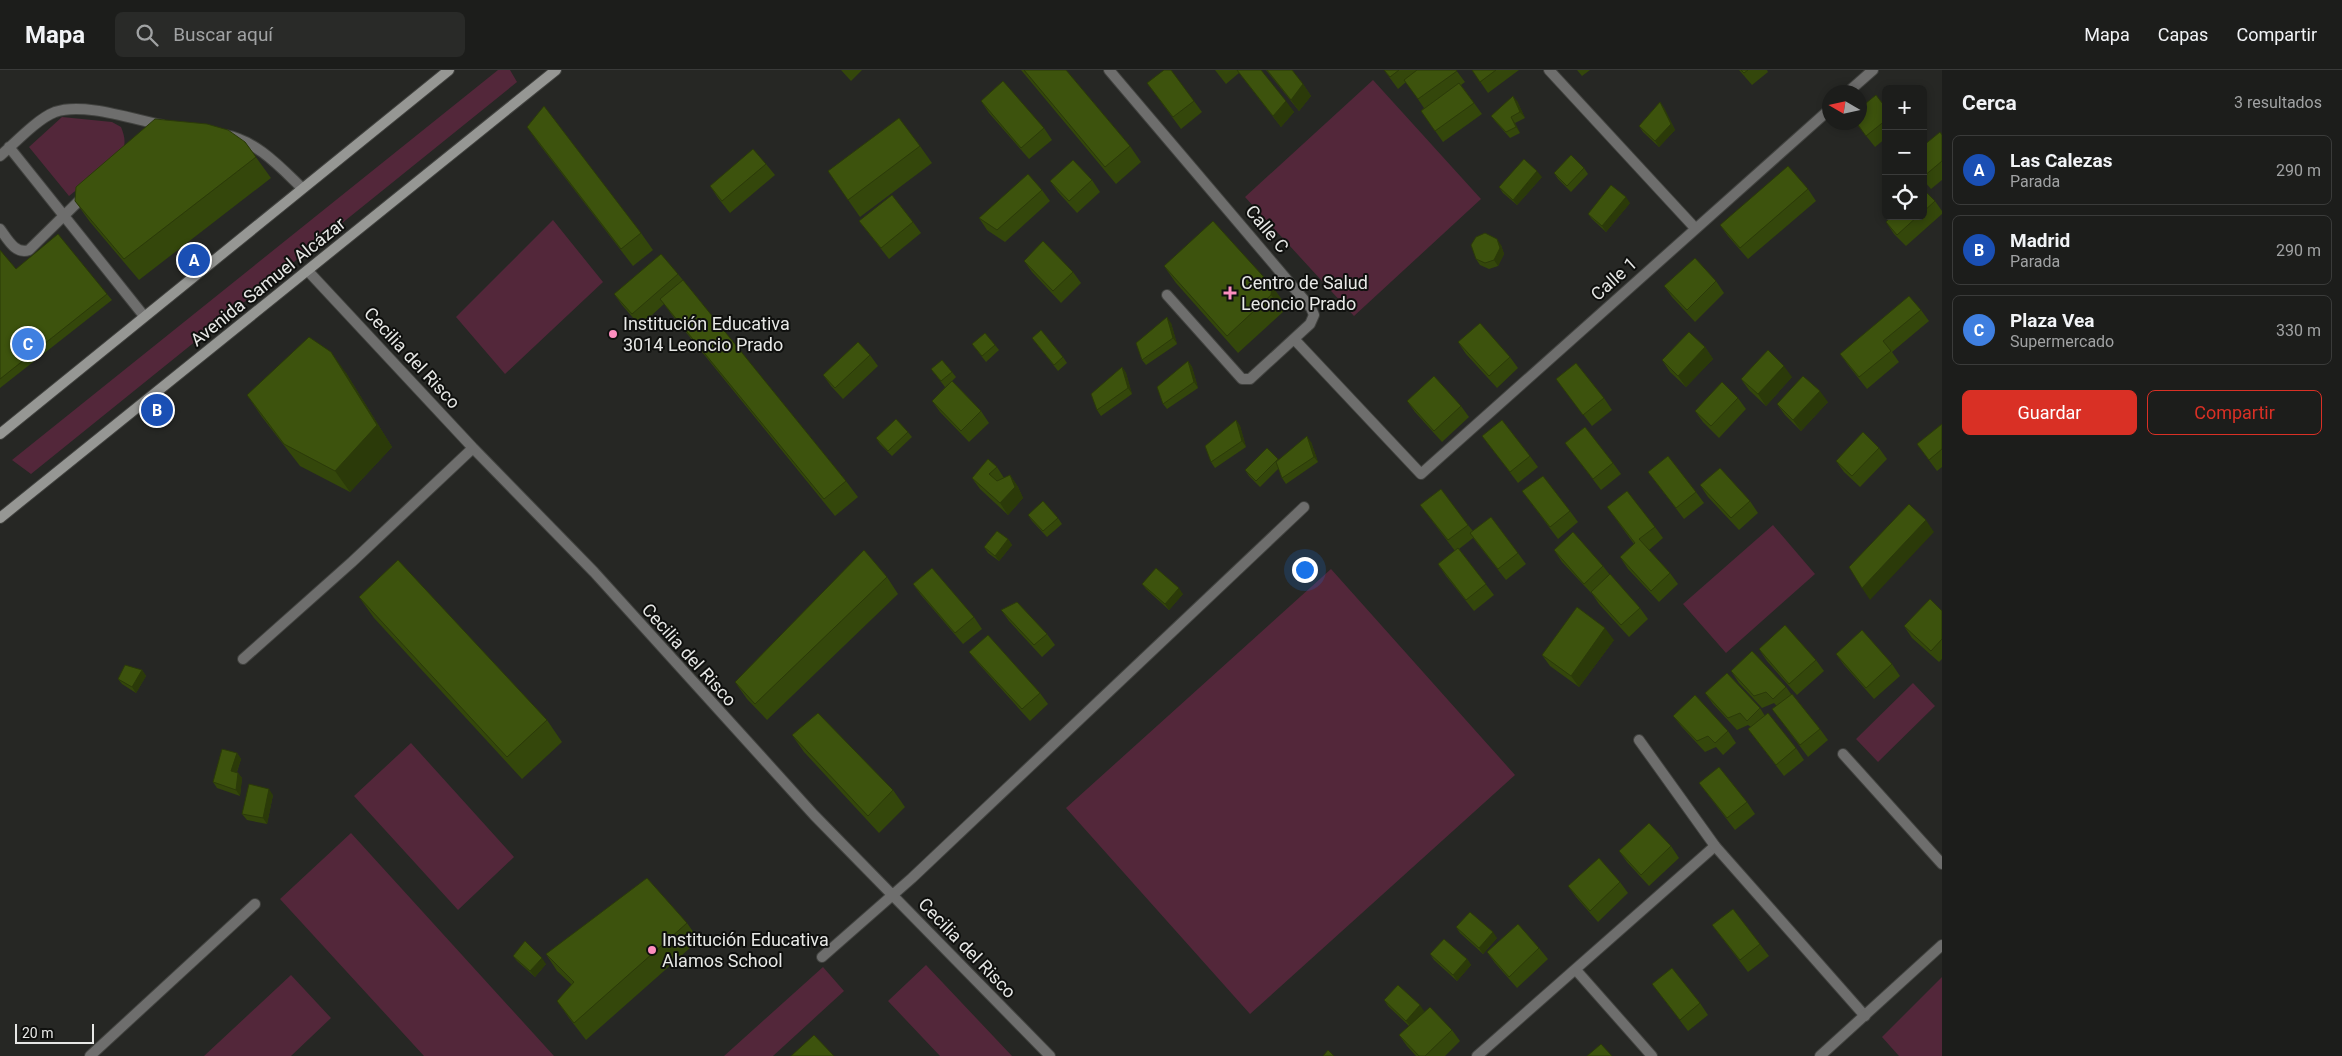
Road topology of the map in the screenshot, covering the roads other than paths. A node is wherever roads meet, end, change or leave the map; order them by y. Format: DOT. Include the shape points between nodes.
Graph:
graph roads {
  1 [pos="450,70"];
  2 [pos="556,70"];
  3 [pos="1109,70"];
  4 [pos="1549,70"];
  5 [pos="1873,70"];
  6 [pos="1856,85"];
  7 [pos="1822,116"];
  8 [pos="162,128"];
  9 [pos="215,134"];
  10 [pos="9,147"];
  11 [pos="0,156"];
  12 [pos="302,188"];
  13 [pos="90,191"];
  14 [pos="63,215"];
  15 [pos="1696,228"];
  16 [pos="0,229"];
  17 [pos="308,271"];
  18 [pos="1167,295"];
  19 [pos="144,316"];
  20 [pos="1294,340"];
  21 [pos="0,434"];
  22 [pos="474,448"];
  23 [pos="1304,508"];
  24 [pos="0,518"];
  25 [pos="243,659"];
  26 [pos="1639,740"];
  27 [pos="1843,754"];
  28 [pos="1716,846"];
  29 [pos="1942,864"];
  30 [pos="892,895"];
  31 [pos="255,904"];
  32 [pos="1942,945"];
  33 [pos="822,956"];
  34 [pos="1576,970"];
  35 [pos="1865,1016"];
  36 [pos="90,1056"];
  37 [pos="1050,1056"];
  38 [pos="1477,1056"];
  39 [pos="1652,1056"];
  40 [pos="1820,1056"];
  1 -- 12 [label="main road"];
  2 -- 17 [label="main road, Avenida Samuel Alcázar"];
  3 -- 20 [label="street, Calle C" via="1311,308 1314,315 1310,324"];
  4 -- 15 [label="street"];
  5 -- 6 [label="street"];
  7 -- 15 [label="street, Calle 1"];
  8 -- 10 [label="street" via="90,110 68,109 42,120"];
  9 -- 12 [label="street" via="239,138 255,147"];
  10 -- 11 [label="street"];
  10 -- 14 [label="street"];
  12 -- 19 [label="main road"];
  13 -- 14 [label="street"];
  14 -- 16 [label="street" via="24,252 17,250"];
  14 -- 19 [label="street"];
  15 -- 20 [label="street, Calle 1" via="1421,474"];
  17 -- 22 [label="street, Cecilia del Risco"];
  17 -- 24 [label="main road, Avenida Samuel Alcázar"];
  18 -- 20 [label="street, Calle C" via="1242,379 1250,379"];
  19 -- 21 [label="main road"];
  22 -- 25 [label="street"];
  22 -- 30 [label="street, Cecilia del Risco" via="594,572 814,815"];
  23 -- 30 [label="street"];
  26 -- 28 [label="street"];
  27 -- 29 [label="street"];
  28 -- 34 [label="street"];
  28 -- 35 [label="street"];
  30 -- 33 [label="street"];
  30 -- 37 [label="street, Cecilia del Risco"];
  31 -- 36 [label="street"];
  32 -- 35 [label="street"];
  34 -- 38 [label="street"];
  34 -- 39 [label="street"];
  35 -- 40 [label="street"];
}
